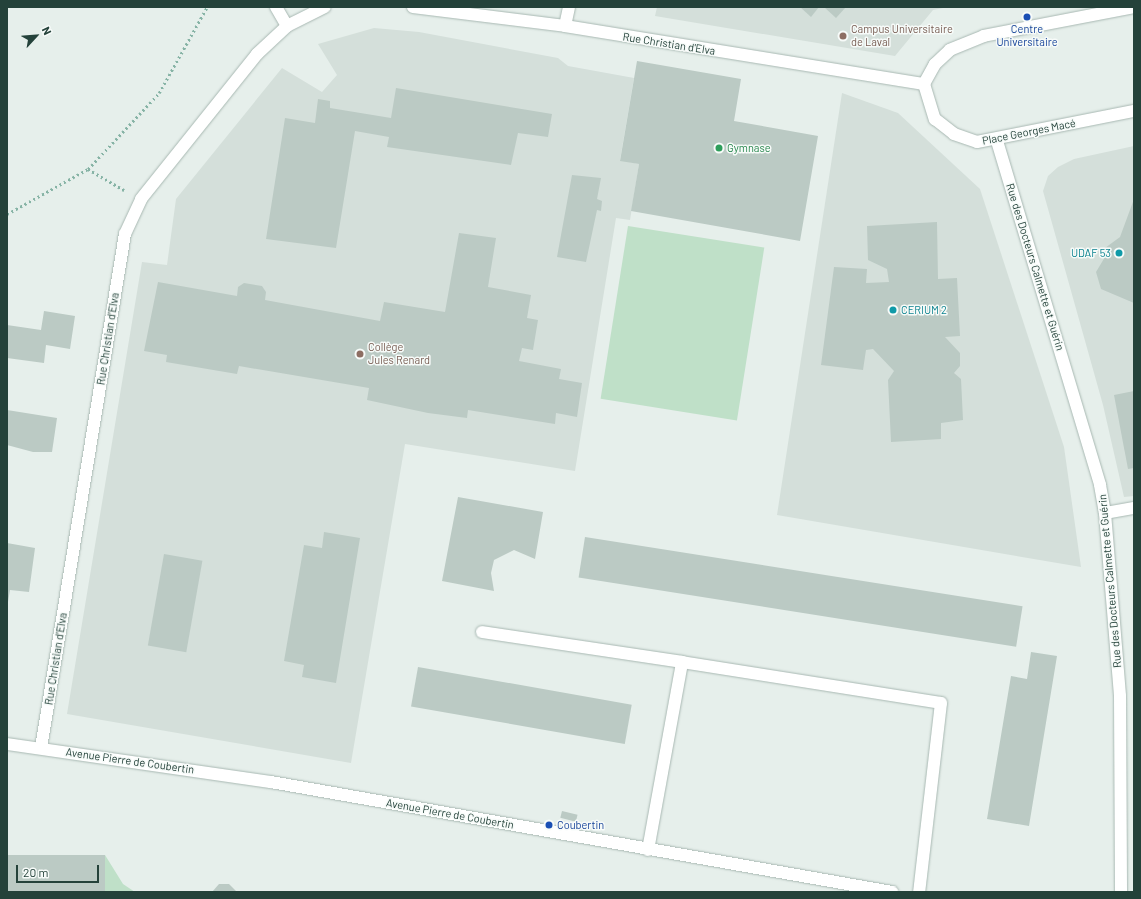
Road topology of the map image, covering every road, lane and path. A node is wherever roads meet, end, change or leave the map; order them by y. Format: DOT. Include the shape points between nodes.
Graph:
graph roads {
  1 [pos="207,7"];
  2 [pos="276,7"];
  3 [pos="325,7"];
  4 [pos="413,7"];
  5 [pos="569,7"];
  6 [pos="1134,7"];
  7 [pos="287,26"];
  8 [pos="564,26"];
  9 [pos="924,84"];
  10 [pos="1134,111"];
  11 [pos="997,141"];
  12 [pos="88,169"];
  13 [pos="141,200"];
  14 [pos="7,214"];
  15 [pos="1134,508"];
  16 [pos="1105,512"];
  17 [pos="482,632"];
  18 [pos="682,662"];
  19 [pos="7,744"];
  20 [pos="41,748"];
  21 [pos="648,850"];
  22 [pos="892,892"];
  23 [pos="919,892"];
  24 [pos="1121,892"];
  1 -- 12 [label="path" via="159,93"];
  2 -- 7 [label="street"];
  3 -- 7 [label="street, Rue Christian d'Elva"];
  4 -- 8 [label="street, Rue Christian d'Elva"];
  5 -- 8 [label="street"];
  6 -- 9 [label="street" via="984,36 950,50 935,64"];
  7 -- 13 [label="street, Rue Christian d'Elva" via="257,54"];
  8 -- 9 [label="street, Rue Christian d'Elva"];
  9 -- 11 [label="street, Place Georges Macé" via="935,119 954,134 977,142"];
  10 -- 11 [label="street, Place Georges Macé"];
  11 -- 16 [label="street, Rue des Docteurs Calmette et Guérin" via="1100,485"];
  12 -- 13 [label="path"];
  12 -- 14 [label="path"];
  13 -- 20 [label="street, Rue Christian d'Elva" via="125,234"];
  15 -- 16 [label="street"];
  16 -- 24 [label="street, Rue des Docteurs Calmette et Guérin" via="1120,696"];
  17 -- 18 [label="street"];
  18 -- 21 [label="street"];
  18 -- 23 [label="street" via="941,703"];
  19 -- 20 [label="street, Avenue Pierre de Coubertin"];
  20 -- 21 [label="street, Avenue Pierre de Coubertin" via="271,782"];
  21 -- 22 [label="street, Avenue Pierre de Coubertin"];
}
